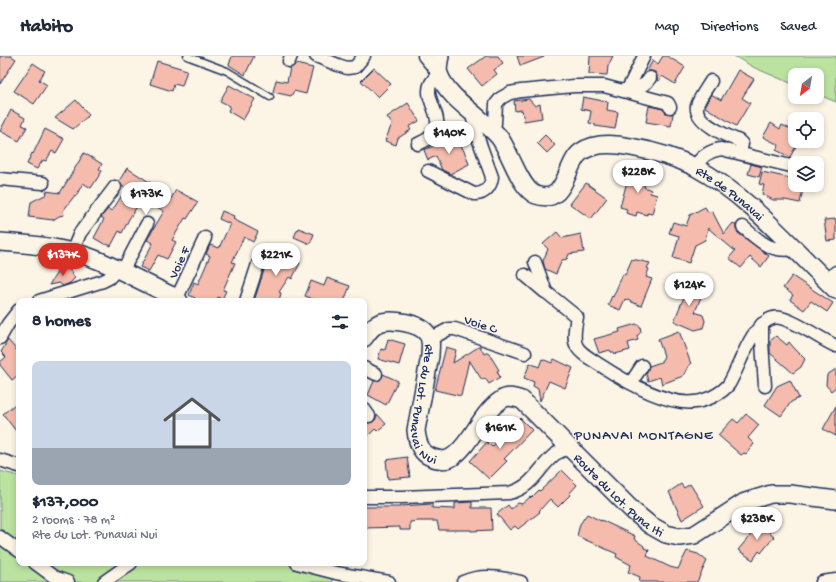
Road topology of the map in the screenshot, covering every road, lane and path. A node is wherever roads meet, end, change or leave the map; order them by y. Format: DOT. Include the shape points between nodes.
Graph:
graph roads {
  1 [pos="187,56"];
  2 [pos="316,56"];
  3 [pos="364,56"];
  4 [pos="424,56"];
  5 [pos="440,56"];
  6 [pos="644,56"];
  7 [pos="439,74"];
  8 [pos="650,78"];
  9 [pos="711,81"];
  10 [pos="626,90"];
  11 [pos="270,97"];
  12 [pos="670,108"];
  13 [pos="472,113"];
  14 [pos="493,132"];
  15 [pos="418,144"];
  16 [pos="740,153"];
  17 [pos="788,165"];
  18 [pos="695,167"];
  19 [pos="428,171"];
  20 [pos="0,179"];
  21 [pos="43,183"];
  22 [pos="115,187"];
  23 [pos="147,224"];
  24 [pos="743,227"];
  25 [pos="205,238"];
  26 [pos="0,242"];
  27 [pos="794,249"];
  28 [pos="266,251"];
  29 [pos="72,252"];
  30 [pos="535,262"];
  31 [pos="119,271"];
  32 [pos="525,275"];
  33 [pos="833,281"];
  34 [pos="546,292"];
  35 [pos="48,298"];
  36 [pos="174,298"];
  37 [pos="179,298"];
  38 [pos="247,298"];
  39 [pos="16,314"];
  40 [pos="762,324"];
  41 [pos="367,334"];
  42 [pos="0,338"];
  43 [pos="430,339"];
  44 [pos="836,346"];
  45 [pos="525,353"];
  46 [pos="642,366"];
  47 [pos="367,370"];
  48 [pos="376,374"];
  49 [pos="633,384"];
  50 [pos="765,386"];
  51 [pos="568,448"];
  52 [pos="0,460"];
  53 [pos="16,465"];
  54 [pos="367,497"];
  55 [pos="836,500"];
  56 [pos="0,537"];
  57 [pos="16,549"];
  58 [pos="39,566"];
  59 [pos="127,566"];
  60 [pos="308,566"];
  61 [pos="354,579"];
  62 [pos="836,580"];
  63 [pos="68,582"];
  64 [pos="104,582"];
  65 [pos="390,582"];
  66 [pos="463,582"];
  67 [pos="521,582"];
  68 [pos="822,582"];
  1 -- 11 [label="lane" via="227,71"];
  2 -- 3 [label="street" via="347,68 355,67"];
  4 -- 7 [label="street"];
  5 -- 7 [label="main road"];
  6 -- 10 [label="street"];
  7 -- 13 [label="main road, Rte de Punavai" via="451,92"];
  7 -- 15 [label="street" via="429,88 436,115 435,132 429,140"];
  8 -- 10 [label="street" via="641,87"];
  9 -- 16 [label="street" via="697,106 698,114 709,125 739,141 742,144"];
  10 -- 12 [label="street" via="630,94 668,103"];
  10 -- 14 [label="street" via="585,86 510,94 496,104 496,123"];
  13 -- 14 [label="main road, Rte de Punavai"];
  13 -- 19 [label="street" via="474,130 492,176 488,188 481,194 474,194"];
  14 -- 18 [label="main road, Rte de Punavai" via="499,138 528,190 539,196 552,195 558,191 564,184 572,163 581,152 598,145 643,149"];
  16 -- 17 [label="street"];
  16 -- 18 [label="street" via="712,150 704,155"];
  18 -- 27 [label="main road, Rte de Punavai" via="736,194"];
  20 -- 21 [label="street"];
  22 -- 29 [label="street" via="80,233"];
  23 -- 31 [label="street"];
  24 -- 27 [label="street" via="765,245 785,250"];
  25 -- 37 [label="street, Voie F"];
  26 -- 29 [label="main road"];
  27 -- 33 [label="main road, Rte de Punavai"];
  28 -- 38 [label="street" via="258,264"];
  29 -- 31 [label="main road" via="100,261"];
  30 -- 34 [label="street"];
  31 -- 35 [label="street" via="103,281"];
  31 -- 36 [label="main road"];
  32 -- 34 [label="street"];
  34 -- 49 [label="street" via="577,317 574,336 575,344 581,353"];
  39 -- 42 [label="street"];
  40 -- 44 [label="street" via="775,317 785,319"];
  40 -- 49 [label="street" via="750,341 728,386 720,393 695,402 683,402 668,399"];
  40 -- 50 [label="street"];
  41 -- 43 [label="main road, Rte du Lot. Punavai Nui" via="373,327 388,321 416,325 429,335"];
  43 -- 45 [label="street, Voie C" via="449,329 455,329"];
  43 -- 51 [label="main road, Rte du Lot. Punavai Nui" via="430,356 416,430 417,440 427,455 439,460 451,459 487,413 503,398 509,397 522,400"];
  46 -- 49 [label="street"];
  47 -- 48 [label="street"];
  51 -- 54 [label="street, Route du Lot. Puna Iti" via="555,455 528,485 509,493"];
  51 -- 55 [label="main road, Route du Lot. Puna Iti" via="650,525 666,534 680,537 694,535 745,502 771,494"];
  52 -- 53 [label="street"];
  56 -- 57 [label="street"];
  58 -- 63 [label="street" via="54,577"];
  59 -- 64 [label="street"];
  60 -- 61 [label="street"];
  61 -- 65 [label="street"];
  62 -- 68 [label="street"];
  66 -- 67 [label="street" via="493,577"];
}
